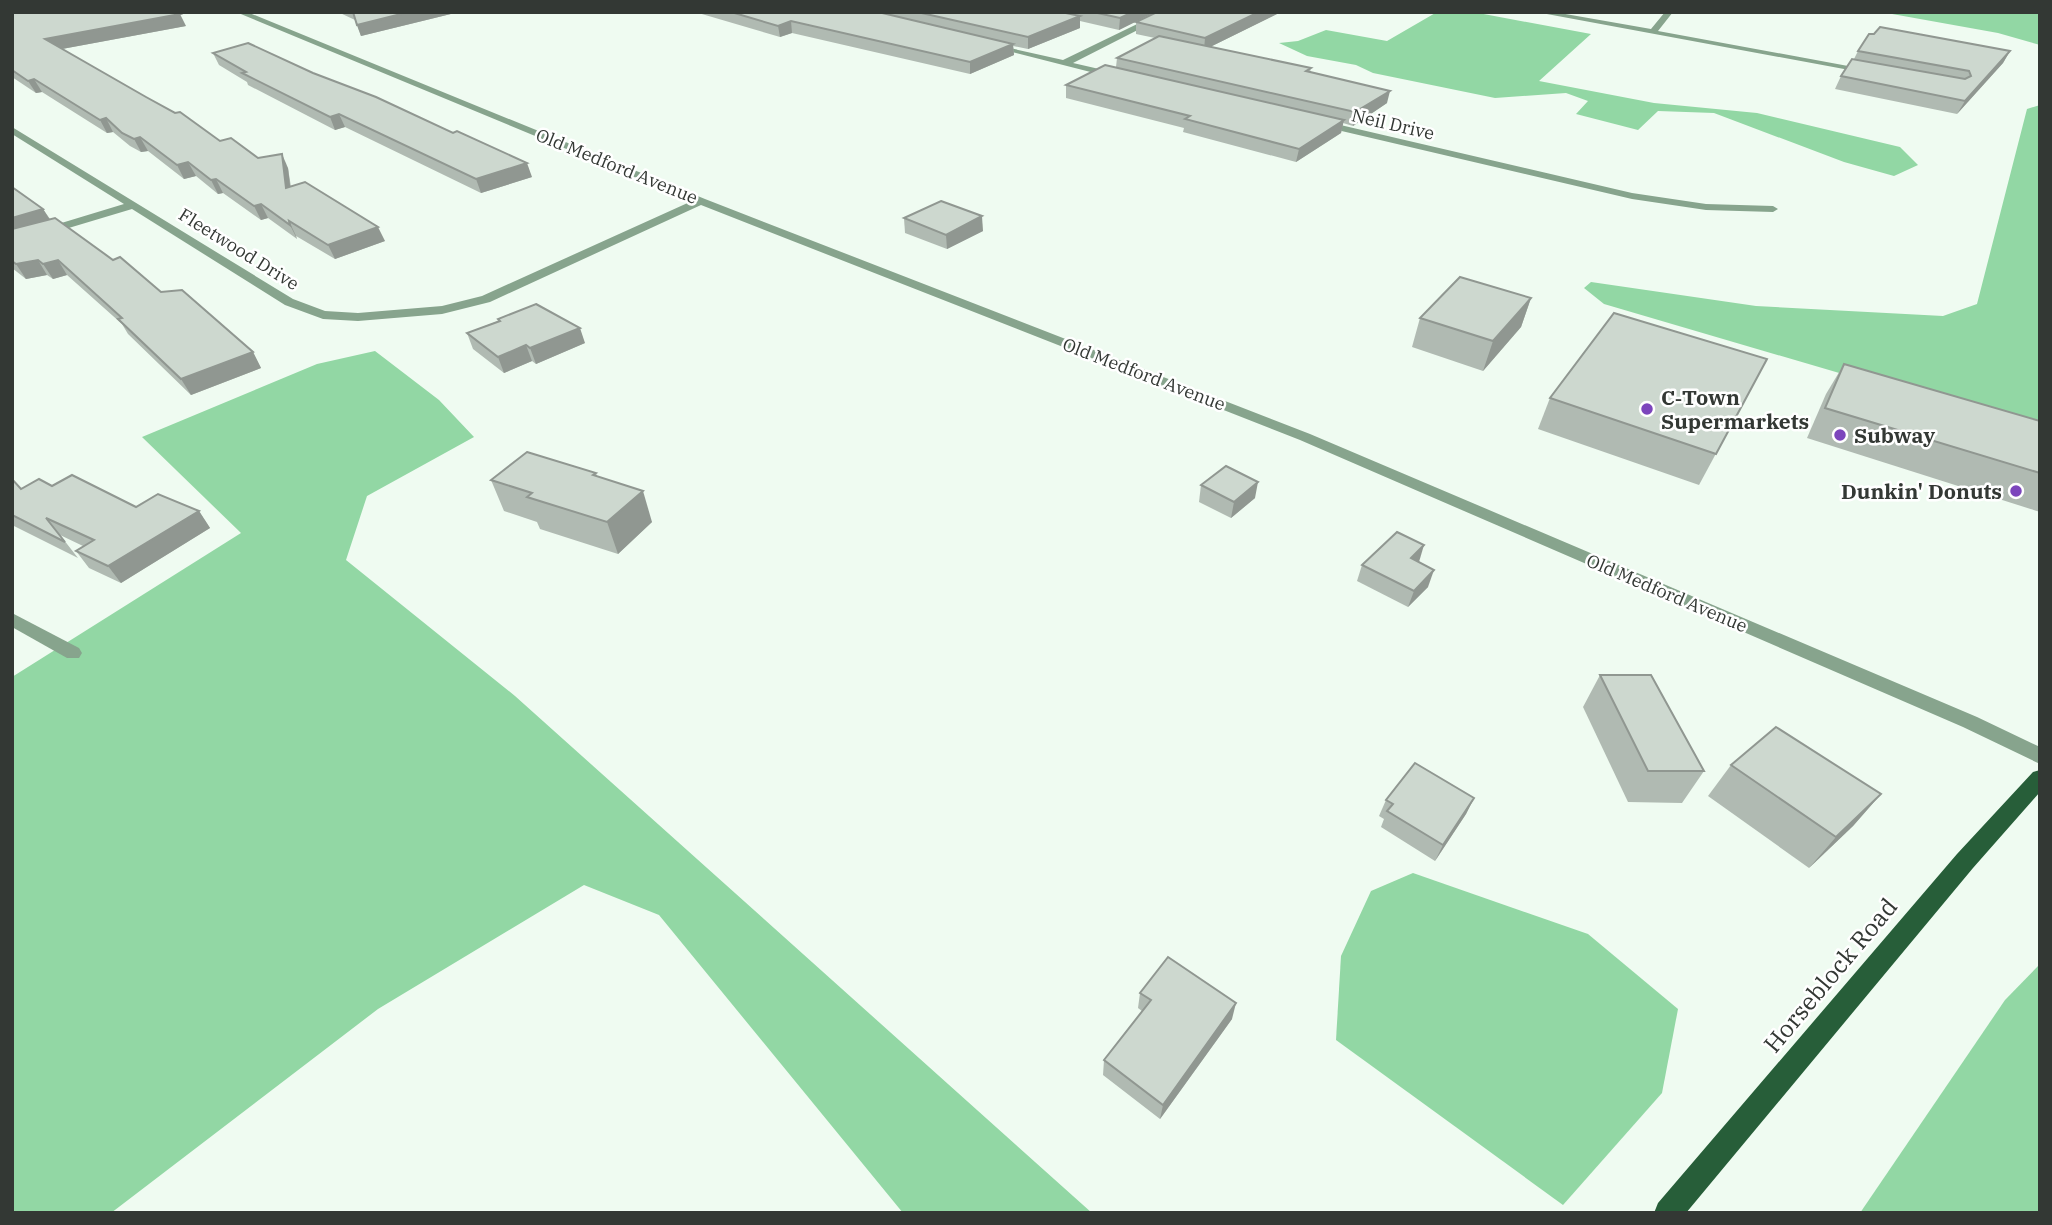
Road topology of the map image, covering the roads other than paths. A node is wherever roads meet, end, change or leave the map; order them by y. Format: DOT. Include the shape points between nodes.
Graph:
graph roads {
  1 [pos="240,12"];
  2 [pos="1169,12"];
  3 [pos="1540,12"];
  4 [pos="1669,12"];
  5 [pos="1654,32"];
  6 [pos="987,45"];
  7 [pos="1065,63"];
  8 [pos="1878,72"];
  9 [pos="1130,79"];
  10 [pos="1314,122"];
  11 [pos="12,130"];
  12 [pos="701,201"];
  13 [pos="134,205"];
  14 [pos="1773,209"];
  15 [pos="12,243"];
  16 [pos="12,620"];
  17 [pos="73,653"];
  18 [pos="2040,756"];
  19 [pos="2040,778"];
  20 [pos="1668,1213"];
  1 -- 12 [label="street, Old Medford Avenue"];
  2 -- 7 [label="street"];
  3 -- 5 [label="street"];
  4 -- 5 [label="street"];
  5 -- 8 [label="street"];
  6 -- 7 [label="street"];
  7 -- 9 [label="street"];
  10 -- 14 [label="street, Neil Drive" via="1632,196 1706,207"];
  11 -- 13 [label="street, Fleetwood Drive"];
  12 -- 13 [label="street, Fleetwood Drive" via="486,299 442,310 358,317 323,315 289,302"];
  12 -- 18 [label="street, Old Medford Avenue" via="1305,437"];
  13 -- 15 [label="street"];
  16 -- 17 [label="street"];
  19 -- 20 [label="main road, Horseblock Road"];
}
